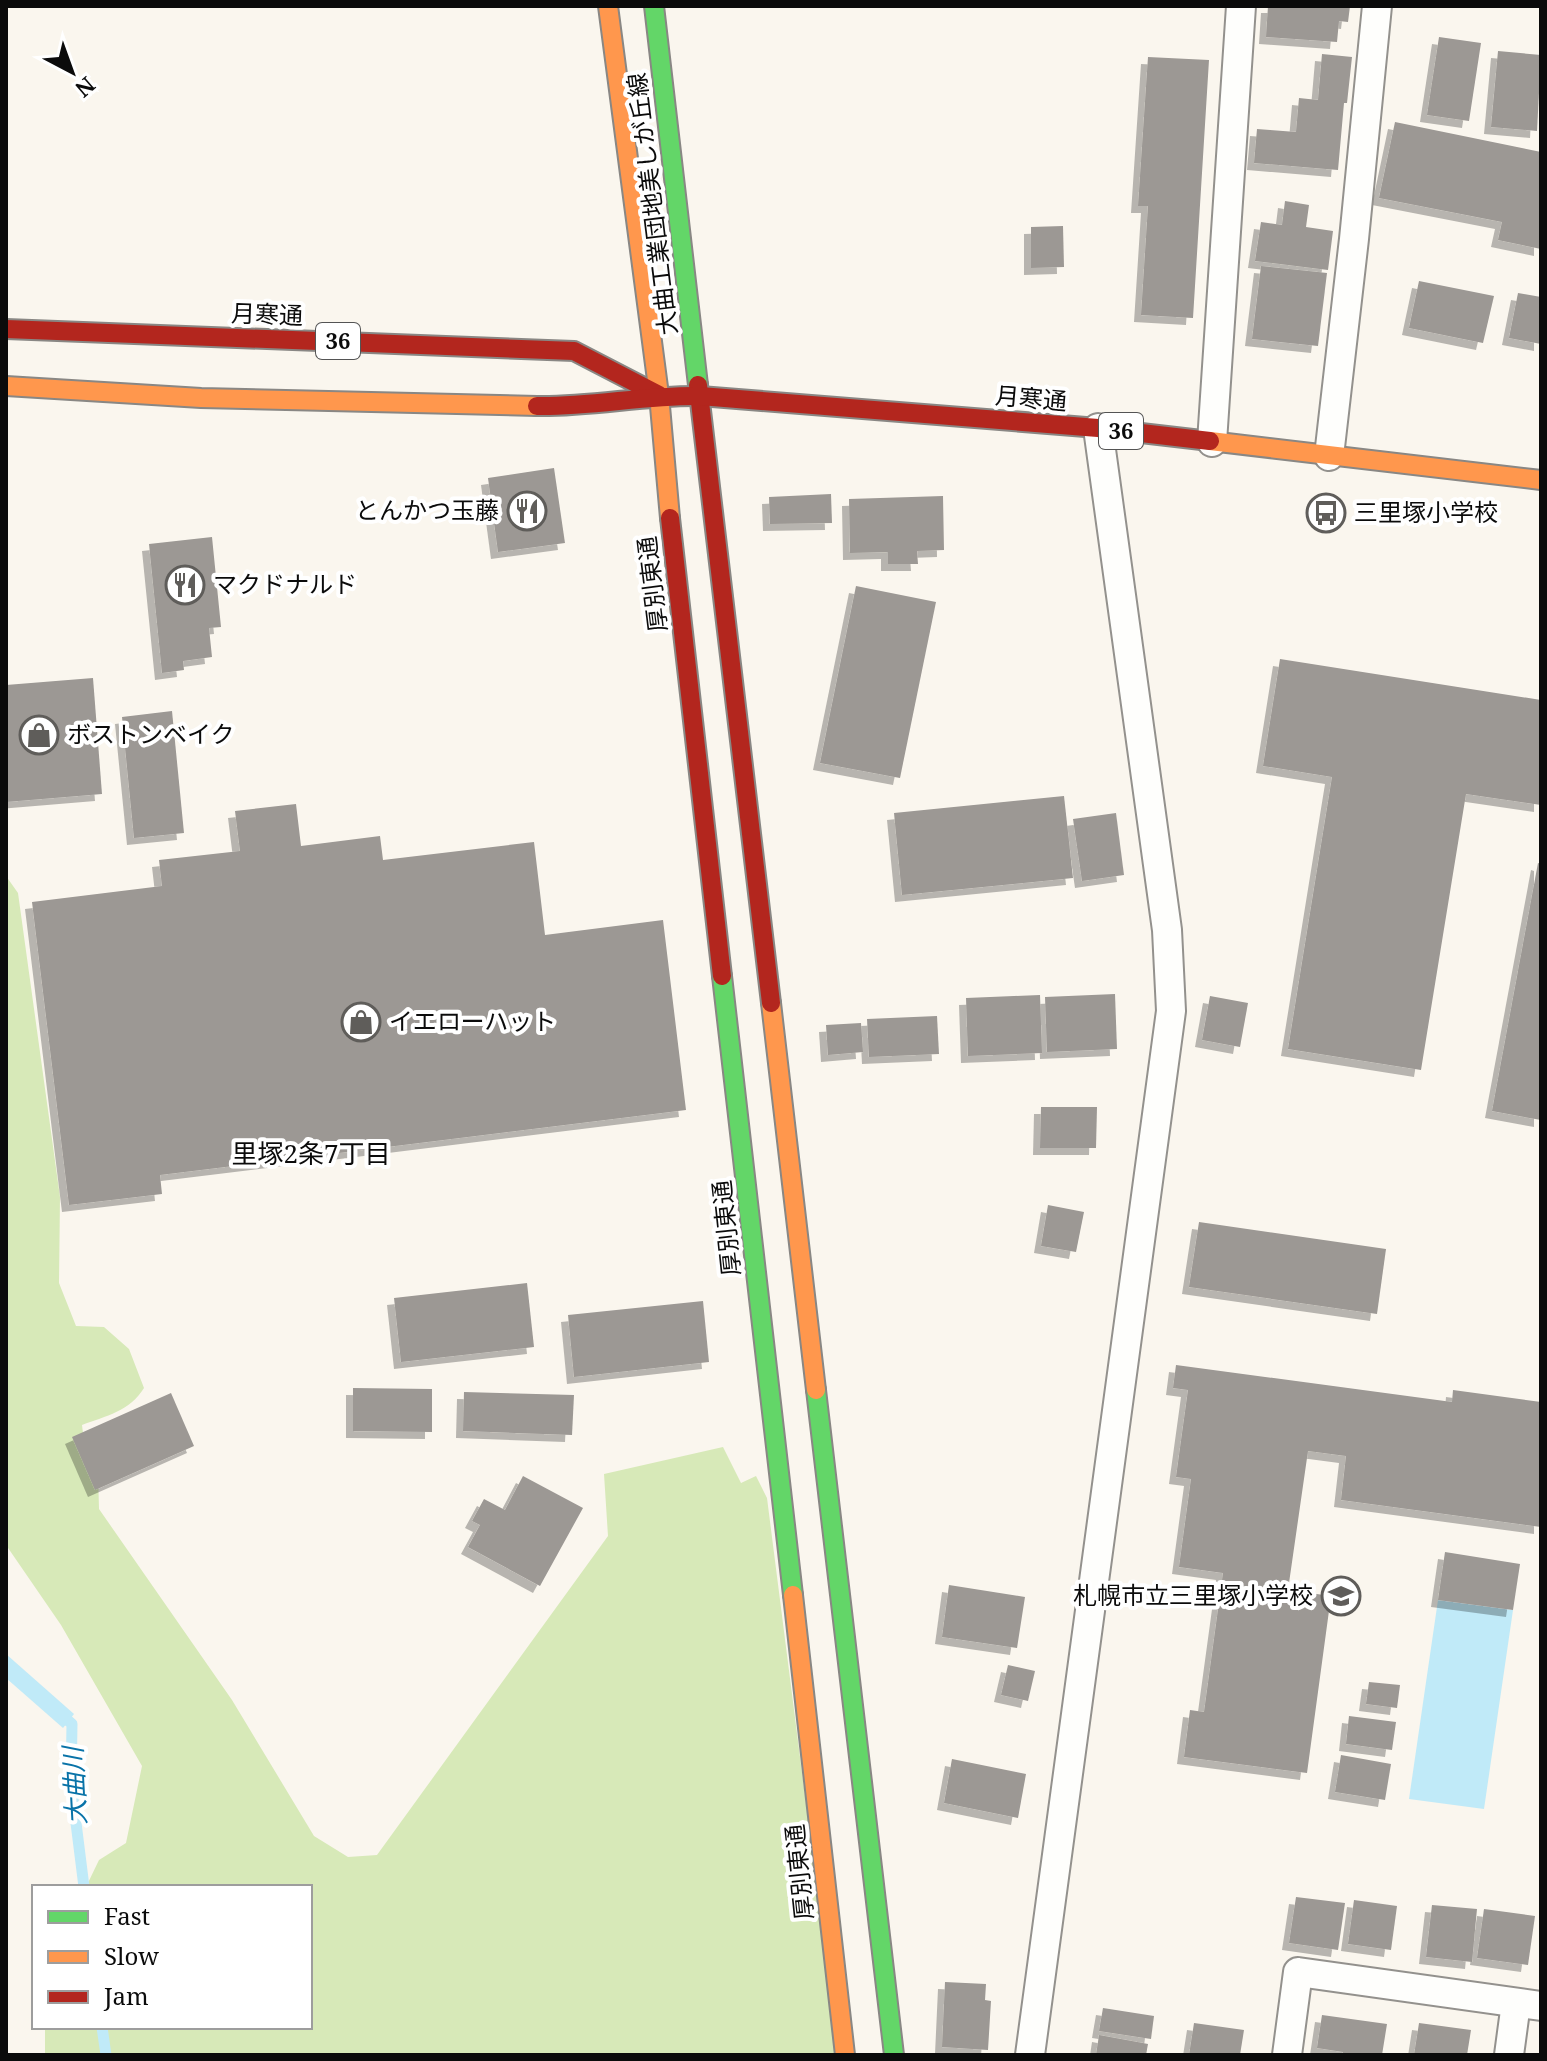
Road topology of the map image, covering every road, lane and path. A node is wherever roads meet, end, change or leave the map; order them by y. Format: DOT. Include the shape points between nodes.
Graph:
graph roads {
  1 [pos="608,6"];
  2 [pos="654,6"];
  3 [pos="1241,6"];
  4 [pos="1377,6"];
  5 [pos="6,329"];
  6 [pos="6,386"];
  7 [pos="659,395"];
  8 [pos="700,396"];
  9 [pos="1098,428"];
  10 [pos="1212,442"];
  11 [pos="1329,456"];
  12 [pos="1541,480"];
  13 [pos="1528,2005"];
  14 [pos="845,2055"];
  15 [pos="894,2055"];
  16 [pos="1030,2055"];
  17 [pos="1287,2055"];
  18 [pos="1509,2055"];
  1 -- 7 [label="main road, 大曲工業団地美しが丘線"];
  2 -- 8 [label="main road, 大曲工業団地美しが丘線"];
  3 -- 10 [label="street"];
  4 -- 11 [label="street"];
  5 -- 7 [label="main road, 月寒通 / 36" via="574,351"];
  6 -- 7 [label="main road, 月寒通 / 36" via="201,398 574,407"];
  7 -- 8 [label="main road, 月寒通 / 36"];
  7 -- 14 [label="main road, 厚別東通"];
  8 -- 9 [label="main road, 月寒通 / 36"];
  8 -- 15 [label="main road"];
  9 -- 10 [label="main road, 月寒通 / 36"];
  9 -- 16 [label="street" via="1167,930 1171,1011"];
  10 -- 11 [label="main road, 月寒通 / 36"];
  11 -- 12 [label="main road, 月寒通 / 36"];
  13 -- 17 [label="street" via="1298,1972"];
  13 -- 18 [label="street"];
}
